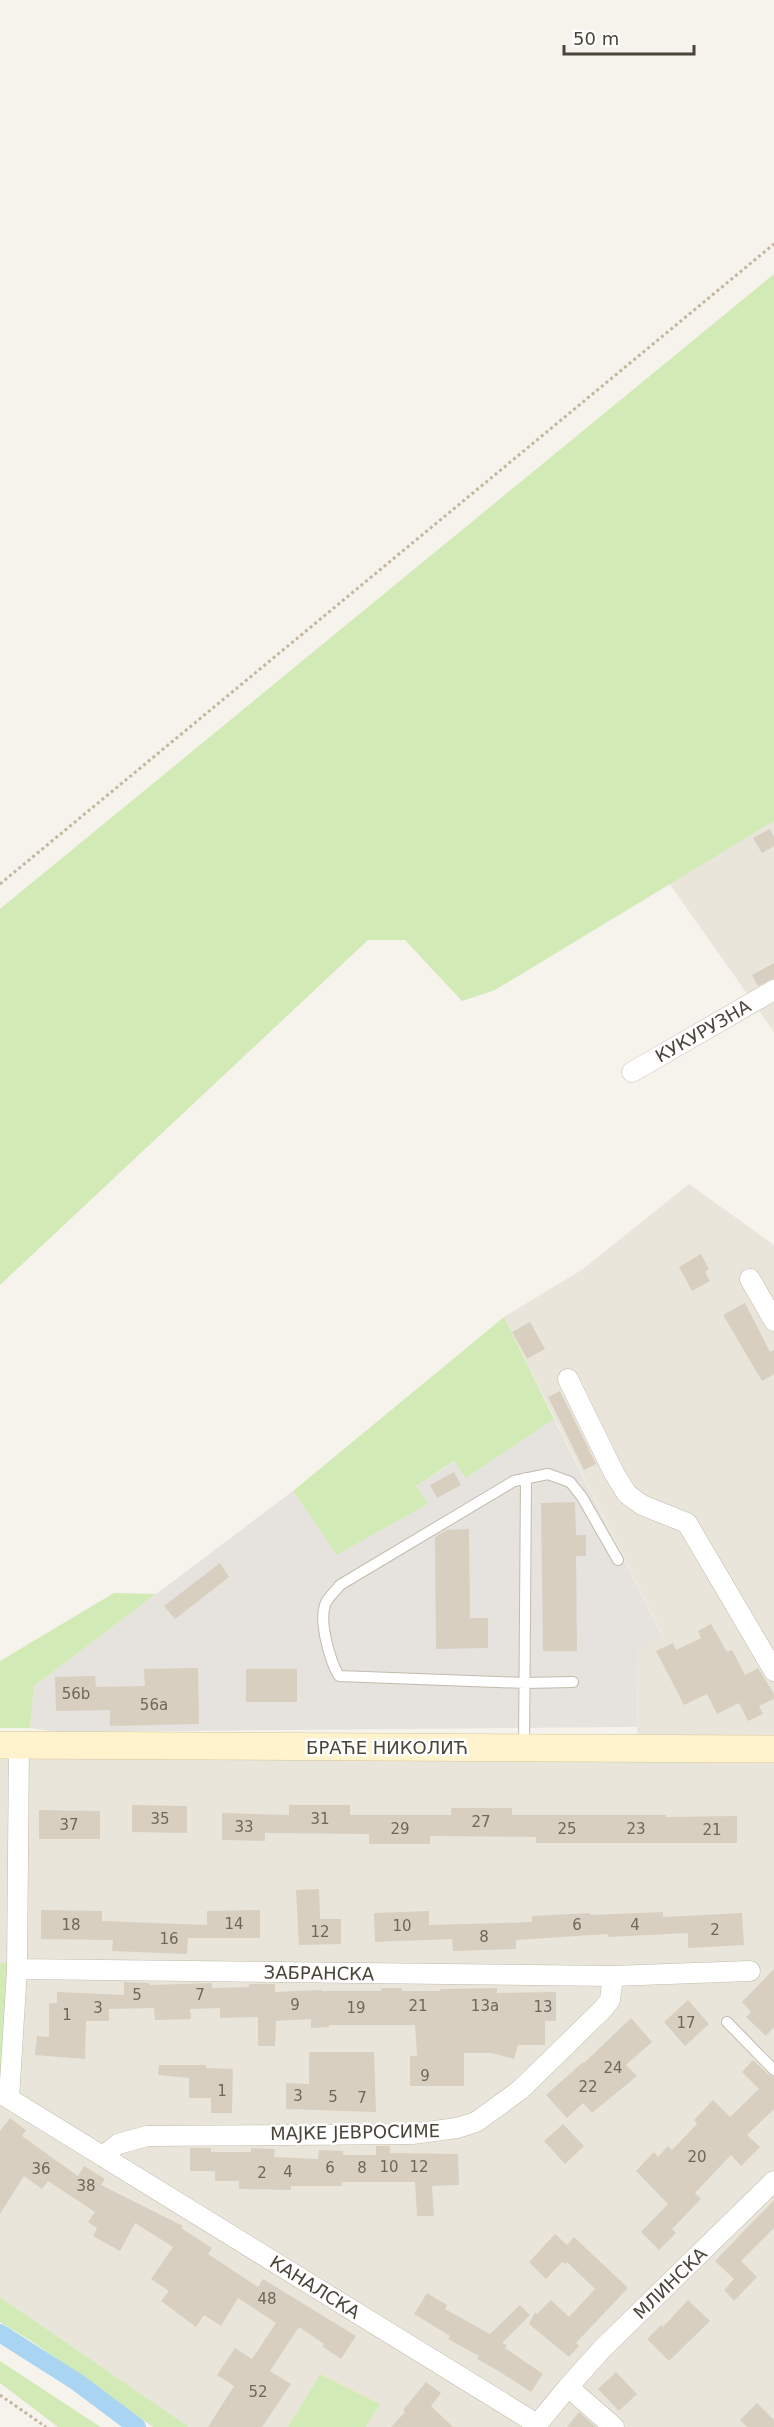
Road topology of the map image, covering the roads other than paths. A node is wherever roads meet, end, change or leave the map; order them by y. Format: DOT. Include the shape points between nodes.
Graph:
graph roads {
  1 [pos="774,990"];
  2 [pos="632,1072"];
  3 [pos="750,1279"];
  4 [pos="774,1321"];
  5 [pos="568,1379"];
  6 [pos="526,1478"];
  7 [pos="618,1560"];
  8 [pos="774,1671"];
  9 [pos="573,1682"];
  10 [pos="525,1683"];
  11 [pos="10,1745"];
  12 [pos="524,1747"];
  13 [pos="774,1749"];
  14 [pos="17,1969"];
  15 [pos="750,1971"];
  16 [pos="613,1976"];
  17 [pos="727,2022"];
  18 [pos="774,2070"];
  19 [pos="5,2095"];
  20 [pos="104,2155"];
  21 [pos="774,2181"];
  22 [pos="568,2386"];
  23 [pos="536,2425"];
  24 [pos="614,2427"];
  1 -- 2 [label="street, КУКУРУЗНА"];
  3 -- 4 [label="street"];
  5 -- 8 [label="street" via="627,1494 642,1505 687,1524"];
  6 -- 7 [label="lane" via="548,1474 570,1482"];
  6 -- 10 [label="lane"];
  6 -- 10 [label="lane" via="514,1480 340,1585 325,1605 325,1633 339,1676"];
  9 -- 10 [label="lane"];
  10 -- 12 [label="lane"];
  11 -- 12 [label="main road, БРАЋЕ НИКОЛИЋ"];
  11 -- 14 [label="street"];
  12 -- 13 [label="main road, БРАЋЕ НИКОЛИЋ"];
  14 -- 16 [label="street, ЗАБРАНСКА"];
  14 -- 19 [label="street"];
  15 -- 16 [label="street, ЗАБРАНСКА"];
  16 -- 20 [label="street, МАЈКЕ ЈЕВРОСИМЕ" via="610,2000 602,2010 520,2090 483,2117 457,2128 412,2134 147,2136 118,2144"];
  17 -- 18 [label="lane"];
  19 -- 20 [label="street, КАНАЛСКА"];
  20 -- 23 [label="street, КАНАЛСКА"];
  21 -- 22 [label="street, МЛИНСКА"];
  22 -- 23 [label="street, КАНАЛСКА"];
  22 -- 24 [label="street"];
}
